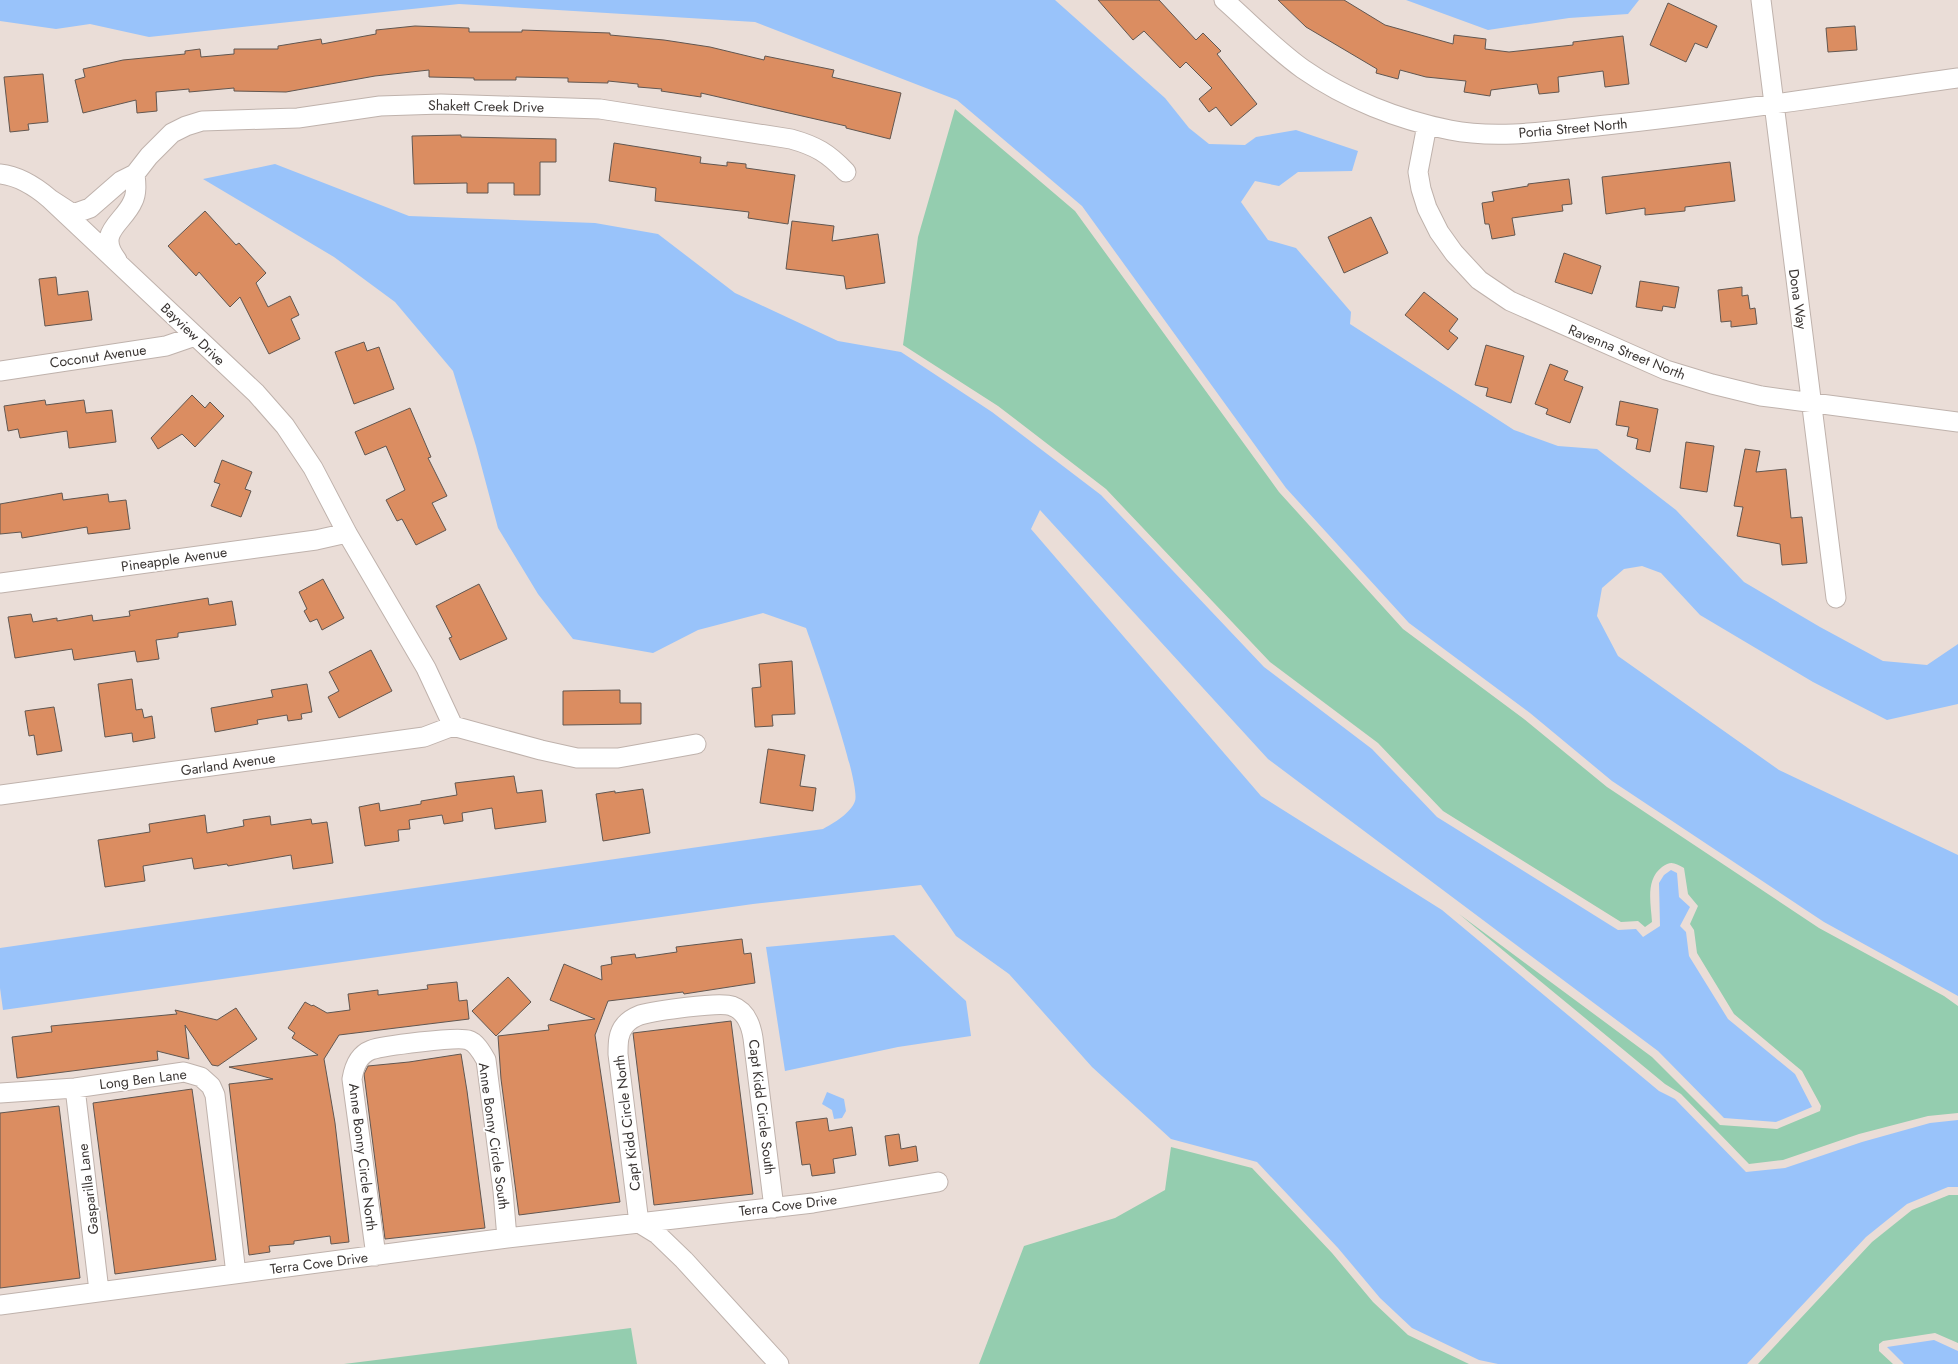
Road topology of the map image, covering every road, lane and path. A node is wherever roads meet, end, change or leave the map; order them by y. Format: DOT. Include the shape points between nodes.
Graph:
graph roads {
  1 [pos="1224,0"];
  2 [pos="1761,0"];
  3 [pos="1958,78"];
  4 [pos="1774,104"];
  5 [pos="1427,124"];
  6 [pos="846,172"];
  7 [pos="0,174"];
  8 [pos="135,174"];
  9 [pos="50,199"];
  10 [pos="119,263"];
  11 [pos="195,336"];
  12 [pos="0,371"];
  13 [pos="1813,403"];
  14 [pos="1958,422"];
  15 [pos="347,533"];
  16 [pos="0,583"];
  17 [pos="1836,598"];
  18 [pos="454,726"];
  19 [pos="696,744"];
  20 [pos="0,795"];
  21 [pos="739,1010"];
  22 [pos="469,1040"];
  23 [pos="75,1088"];
  24 [pos="0,1093"];
  25 [pos="938,1182"];
  26 [pos="774,1208"];
  27 [pos="639,1223"];
  28 [pos="507,1238"];
  29 [pos="376,1256"];
  30 [pos="236,1274"];
  31 [pos="99,1292"];
  32 [pos="0,1305"];
  33 [pos="779,1364"];
  1 -- 5 [label="street, Portia Street North" via="1283,53 1328,85 1386,111"];
  2 -- 4 [label="street, Dona Way"];
  3 -- 4 [label="street, Portia Street North"];
  4 -- 5 [label="street, Portia Street North" via="1640,122 1537,132 1474,133 1452,131"];
  4 -- 13 [label="street, Dona Way"];
  5 -- 13 [label="street, Ravenna Street North" via="1418,172 1427,208 1439,232 1454,253 1479,280 1495,292 1547,319 1666,370 1761,396"];
  6 -- 8 [label="street, Shakett Creek Drive" via="832,157 811,145 791,139 719,127 600,109 434,104 380,106 298,118 202,121 172,134"];
  7 -- 9 [label="street, Bayview Drive" via="32,185"];
  8 -- 9 [label="street, Shakett Creek Drive" via="121,181 84,211 70,212"];
  8 -- 10 [label="street" via="134,199 110,235 111,253"];
  9 -- 10 [label="street, Bayview Drive"];
  10 -- 11 [label="street, Bayview Drive"];
  11 -- 12 [label="street, Coconut Avenue" via="166,346"];
  11 -- 15 [label="street, Bayview Drive" via="256,393 285,426 313,468"];
  13 -- 14 [label="street, Ravenna Street North"];
  13 -- 17 [label="street, Dona Way"];
  15 -- 16 [label="street, Pineapple Avenue" via="316,540"];
  15 -- 18 [label="street" via="426,668"];
  18 -- 19 [label="street" via="577,758 618,758"];
  18 -- 20 [label="street, Garland Avenue" via="424,737"];
  21 -- 26 [label="street, Capt Kidd Circle South" via="752,1030"];
  21 -- 27 [label="street, Capt Kidd Circle North" via="724,1004 642,1014 625,1025 619,1037 618,1054"];
  22 -- 28 [label="street, Anne Bonny Circle South" via="481,1051 486,1060"];
  22 -- 29 [label="street, Anne Bonny Circle North" via="449,1038 371,1050 359,1059 352,1079"];
  23 -- 24 [label="street, Long Ben Lane"];
  23 -- 30 [label="street, Long Ben Lane" via="184,1072 195,1074 211,1086 215,1095"];
  23 -- 31 [label="street, Gasparilla Lane"];
  25 -- 26 [label="street, Terra Cove Drive"];
  26 -- 27 [label="street, Terra Cove Drive"];
  27 -- 28 [label="street, Terra Cove Drive"];
  27 -- 33 [label="street" via="657,1234 684,1260"];
  28 -- 29 [label="street, Terra Cove Drive"];
  29 -- 30 [label="street, Terra Cove Drive"];
  30 -- 31 [label="street, Terra Cove Drive"];
  31 -- 32 [label="street, Terra Cove Drive"];
}
